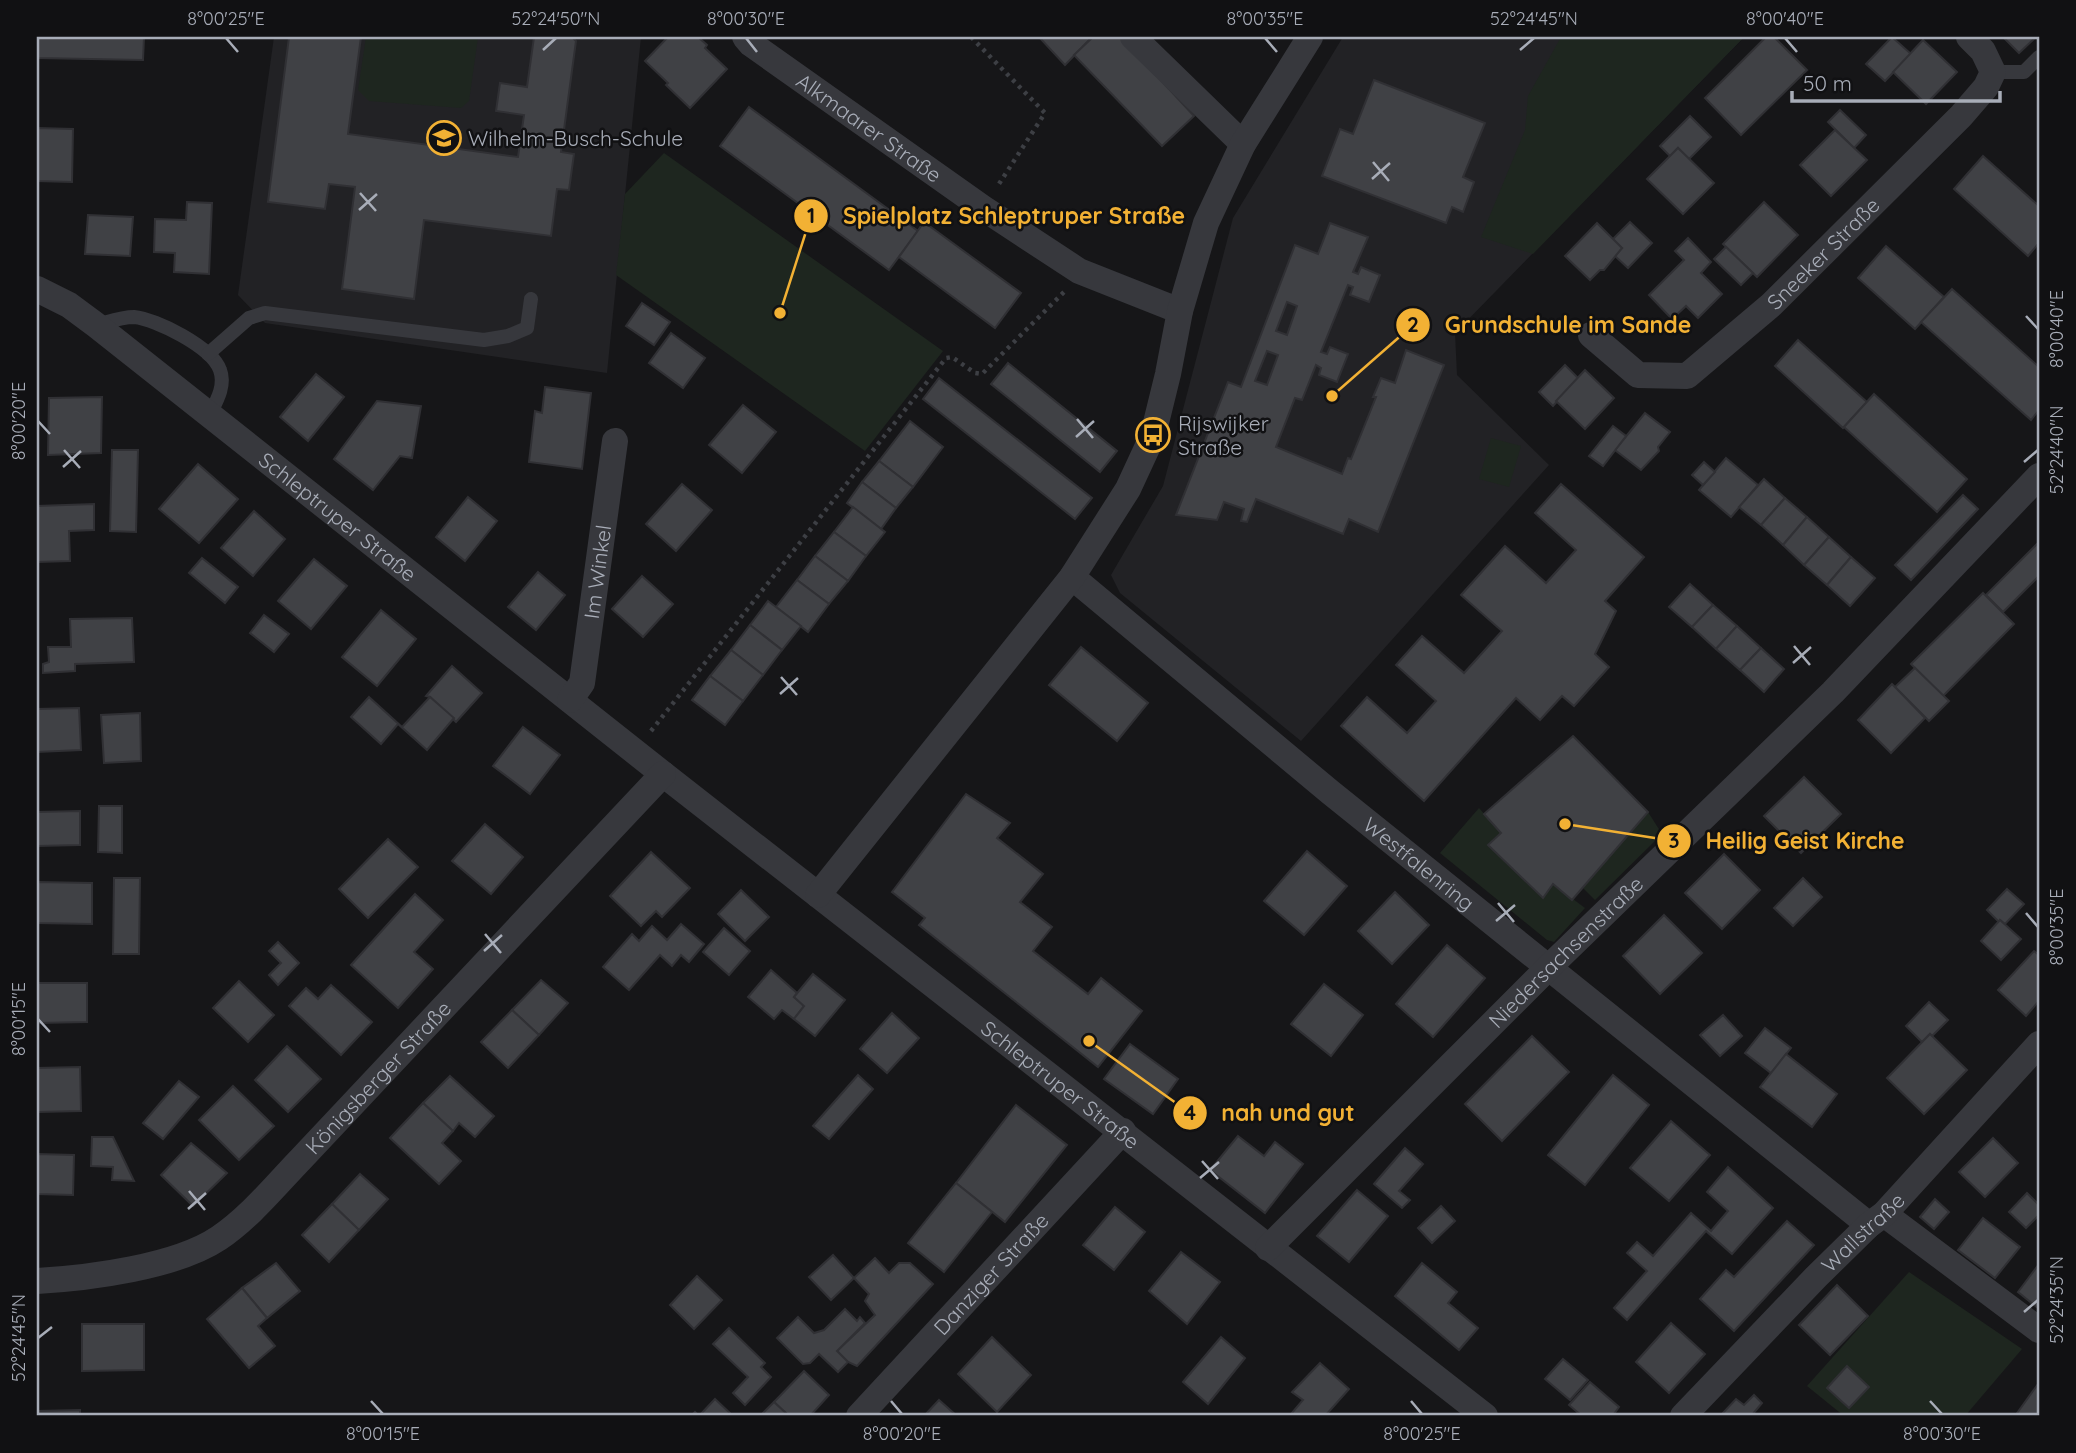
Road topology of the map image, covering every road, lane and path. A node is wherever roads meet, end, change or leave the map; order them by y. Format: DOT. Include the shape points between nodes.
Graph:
graph roads {
  1 [pos="745,37"];
  2 [pos="971,37"];
  3 [pos="1133,37"];
  4 [pos="1309,37"];
  5 [pos="1969,37"];
  6 [pos="2039,57"];
  7 [pos="1993,72"];
  8 [pos="1243,144"];
  9 [pos="983,208"];
  10 [pos="1079,271"];
  11 [pos="37,289"];
  12 [pos="531,299"];
  13 [pos="1180,311"];
  14 [pos="96,325"];
  15 [pos="1591,335"];
  16 [pos="208,354"];
  17 [pos="209,416"];
  18 [pos="615,441"];
  19 [pos="2039,476"];
  20 [pos="1072,577"];
  21 [pos="570,700"];
  22 [pos="635,751"];
  23 [pos="663,774"];
  24 [pos="818,895"];
  25 [pos="1548,968"];
  26 [pos="2039,1044"];
  27 [pos="1123,1132"];
  28 [pos="1877,1219"];
  29 [pos="1268,1248"];
  30 [pos="37,1281"];
  31 [pos="2039,1330"];
  32 [pos="1478,1414"];
  33 [pos="859,1416"];
  34 [pos="1683,1416"];
  1 -- 9 [label="street, Alkmaarer Straße"];
  2 -- 9 [label="path" via="1045,114"];
  3 -- 8 [label="street"];
  4 -- 8 [label="street"];
  5 -- 7 [label="street" via="1983,51"];
  6 -- 7 [label="lane" via="2024,72"];
  7 -- 15 [label="street, Sneeker Straße" via="1986,88 1961,116 1867,210 1771,305 1687,376 1639,375"];
  8 -- 13 [label="street" via="1206,223"];
  9 -- 10 [label="street, Alkmaarer Straße"];
  10 -- 13 [label="street, Alkmaarer Straße"];
  10 -- 22 [label="path" via="1072,284 982,374 946,358"];
  11 -- 14 [label="street, Schleptruper Straße"];
  12 -- 16 [label="lane" via="527,328 508,337 484,340 265,313 249,318"];
  13 -- 20 [label="street" via="1153,435 1128,489"];
  14 -- 16 [label="lane" via="136,317 193,342"];
  14 -- 17 [label="street, Schleptruper Straße"];
  16 -- 17 [label="lane" via="220,369 222,383"];
  17 -- 21 [label="street, Schleptruper Straße"];
  18 -- 21 [label="street, Im Winkel" via="582,683"];
  19 -- 25 [label="street, Niedersachsenstraße" via="1833,692"];
  20 -- 24 [label="street"];
  20 -- 25 [label="street, Westfalenring"];
  21 -- 22 [label="street, Schleptruper Straße"];
  22 -- 23 [label="street, Schleptruper Straße"];
  23 -- 24 [label="street, Schleptruper Straße"];
  23 -- 30 [label="street, Königsberger Straße" via="222,1237 171,1261"];
  24 -- 27 [label="street, Schleptruper Straße"];
  25 -- 28 [label="street, Westfalenring"];
  25 -- 29 [label="street, Niedersachsenstraße"];
  26 -- 28 [label="street, Wallstraße"];
  27 -- 29 [label="street, Schleptruper Straße"];
  27 -- 33 [label="street, Danziger Straße"];
  28 -- 31 [label="street, Westfalenring"];
  28 -- 34 [label="street, Wallstraße"];
  29 -- 32 [label="street, Schleptruper Straße"];
}
